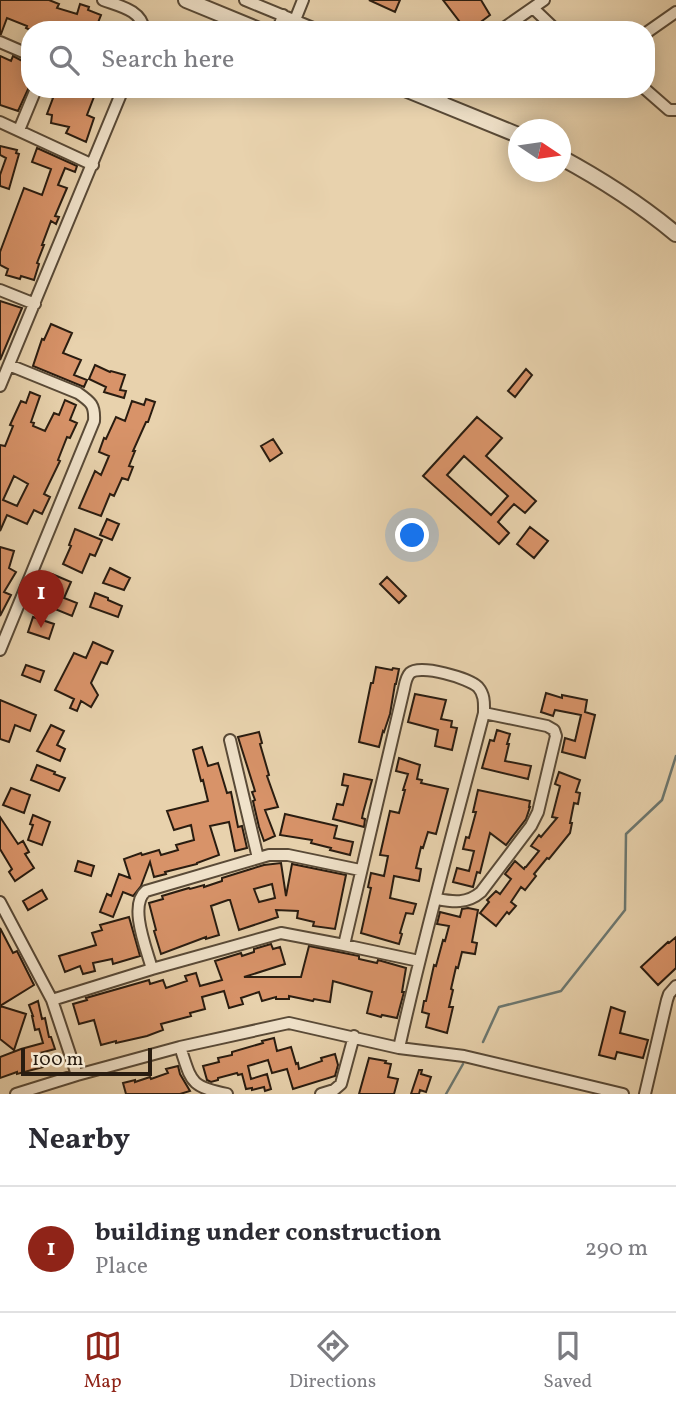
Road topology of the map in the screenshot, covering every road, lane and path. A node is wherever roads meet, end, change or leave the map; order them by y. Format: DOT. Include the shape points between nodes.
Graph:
graph roads {
  1 [pos="103,0"];
  2 [pos="186,0"];
  3 [pos="245,0"];
  4 [pos="303,0"];
  5 [pos="544,0"];
  6 [pos="533,8"];
  7 [pos="676,12"];
  8 [pos="283,15"];
  9 [pos="295,20"];
  10 [pos="143,21"];
  11 [pos="237,21"];
  12 [pos="281,21"];
  13 [pos="514,21"];
  14 [pos="547,21"];
  15 [pos="655,27"];
  16 [pos="0,42"];
  17 [pos="21,51"];
  18 [pos="32,98"];
  19 [pos="119,98"];
  20 [pos="428,98"];
  21 [pos="441,98"];
  22 [pos="655,98"];
  23 [pos="438,102"];
  24 [pos="676,110"];
  25 [pos="0,122"];
  26 [pos="19,130"];
  27 [pos="508,131"];
  28 [pos="571,162"];
  29 [pos="93,164"];
  30 [pos="676,234"];
  31 [pos="0,290"];
  32 [pos="35,304"];
  33 [pos="9,365"];
  34 [pos="0,387"];
  35 [pos="0,650"];
  36 [pos="484,713"];
  37 [pos="230,740"];
  38 [pos="258,858"];
  39 [pos="360,870"];
  40 [pos="436,899"];
  41 [pos="0,902"];
  42 [pos="344,945"];
  43 [pos="419,961"];
  44 [pos="152,969"];
  45 [pos="676,986"];
  46 [pos="52,1000"];
  47 [pos="354,1036"];
  48 [pos="180,1047"];
  49 [pos="399,1048"];
  50 [pos="77,1075"];
  51 [pos="567,1080"];
  52 [pos="16,1094"];
  53 [pos="227,1094"];
  54 [pos="321,1094"];
  55 [pos="564,1094"];
  56 [pos="623,1094"];
  57 [pos="645,1094"];
  1 -- 10 [label="street" via="134,12"];
  2 -- 11 [label="street"];
  3 -- 8 [label="street"];
  4 -- 9 [label="street"];
  5 -- 6 [label="street"];
  6 -- 13 [label="street"];
  6 -- 14 [label="street"];
  7 -- 15 [label="street"];
  8 -- 9 [label="street"];
  8 -- 12 [label="street"];
  16 -- 17 [label="street"];
  18 -- 26 [label="street"];
  19 -- 29 [label="street"];
  20 -- 23 [label="street"];
  21 -- 23 [label="street"];
  22 -- 24 [label="street" via="669,110"];
  23 -- 27 [label="street"];
  25 -- 26 [label="street"];
  26 -- 29 [label="street"];
  28 -- 30 [label="street"];
  29 -- 32 [label="street"];
  31 -- 32 [label="street"];
  32 -- 33 [label="street"];
  33 -- 34 [label="street"];
  33 -- 35 [label="street" via="78,393 94,409 94,421"];
  36 -- 39 [label="street" via="478,687 465,679 419,670 410,673"];
  36 -- 40 [label="street"];
  36 -- 40 [label="street" via="554,730 538,812 481,892 468,900"];
  37 -- 38 [label="street"];
  38 -- 39 [label="street" via="288,855"];
  38 -- 44 [label="street" via="141,895 138,916"];
  39 -- 42 [label="street"];
  40 -- 43 [label="street"];
  41 -- 46 [label="street"];
  42 -- 43 [label="street"];
  42 -- 44 [label="street" via="281,933"];
  43 -- 49 [label="street"];
  44 -- 46 [label="street"];
  45 -- 57 [label="street" via="667,1000"];
  46 -- 50 [label="street"];
  47 -- 48 [label="street" via="289,1023"];
  47 -- 49 [label="street"];
  47 -- 54 [label="street" via="341,1084"];
  48 -- 50 [label="street"];
  48 -- 53 [label="street" via="198,1086"];
  49 -- 51 [label="street" via="464,1056"];
  50 -- 52 [label="street"];
  51 -- 55 [label="street"];
  51 -- 56 [label="street"];
}
